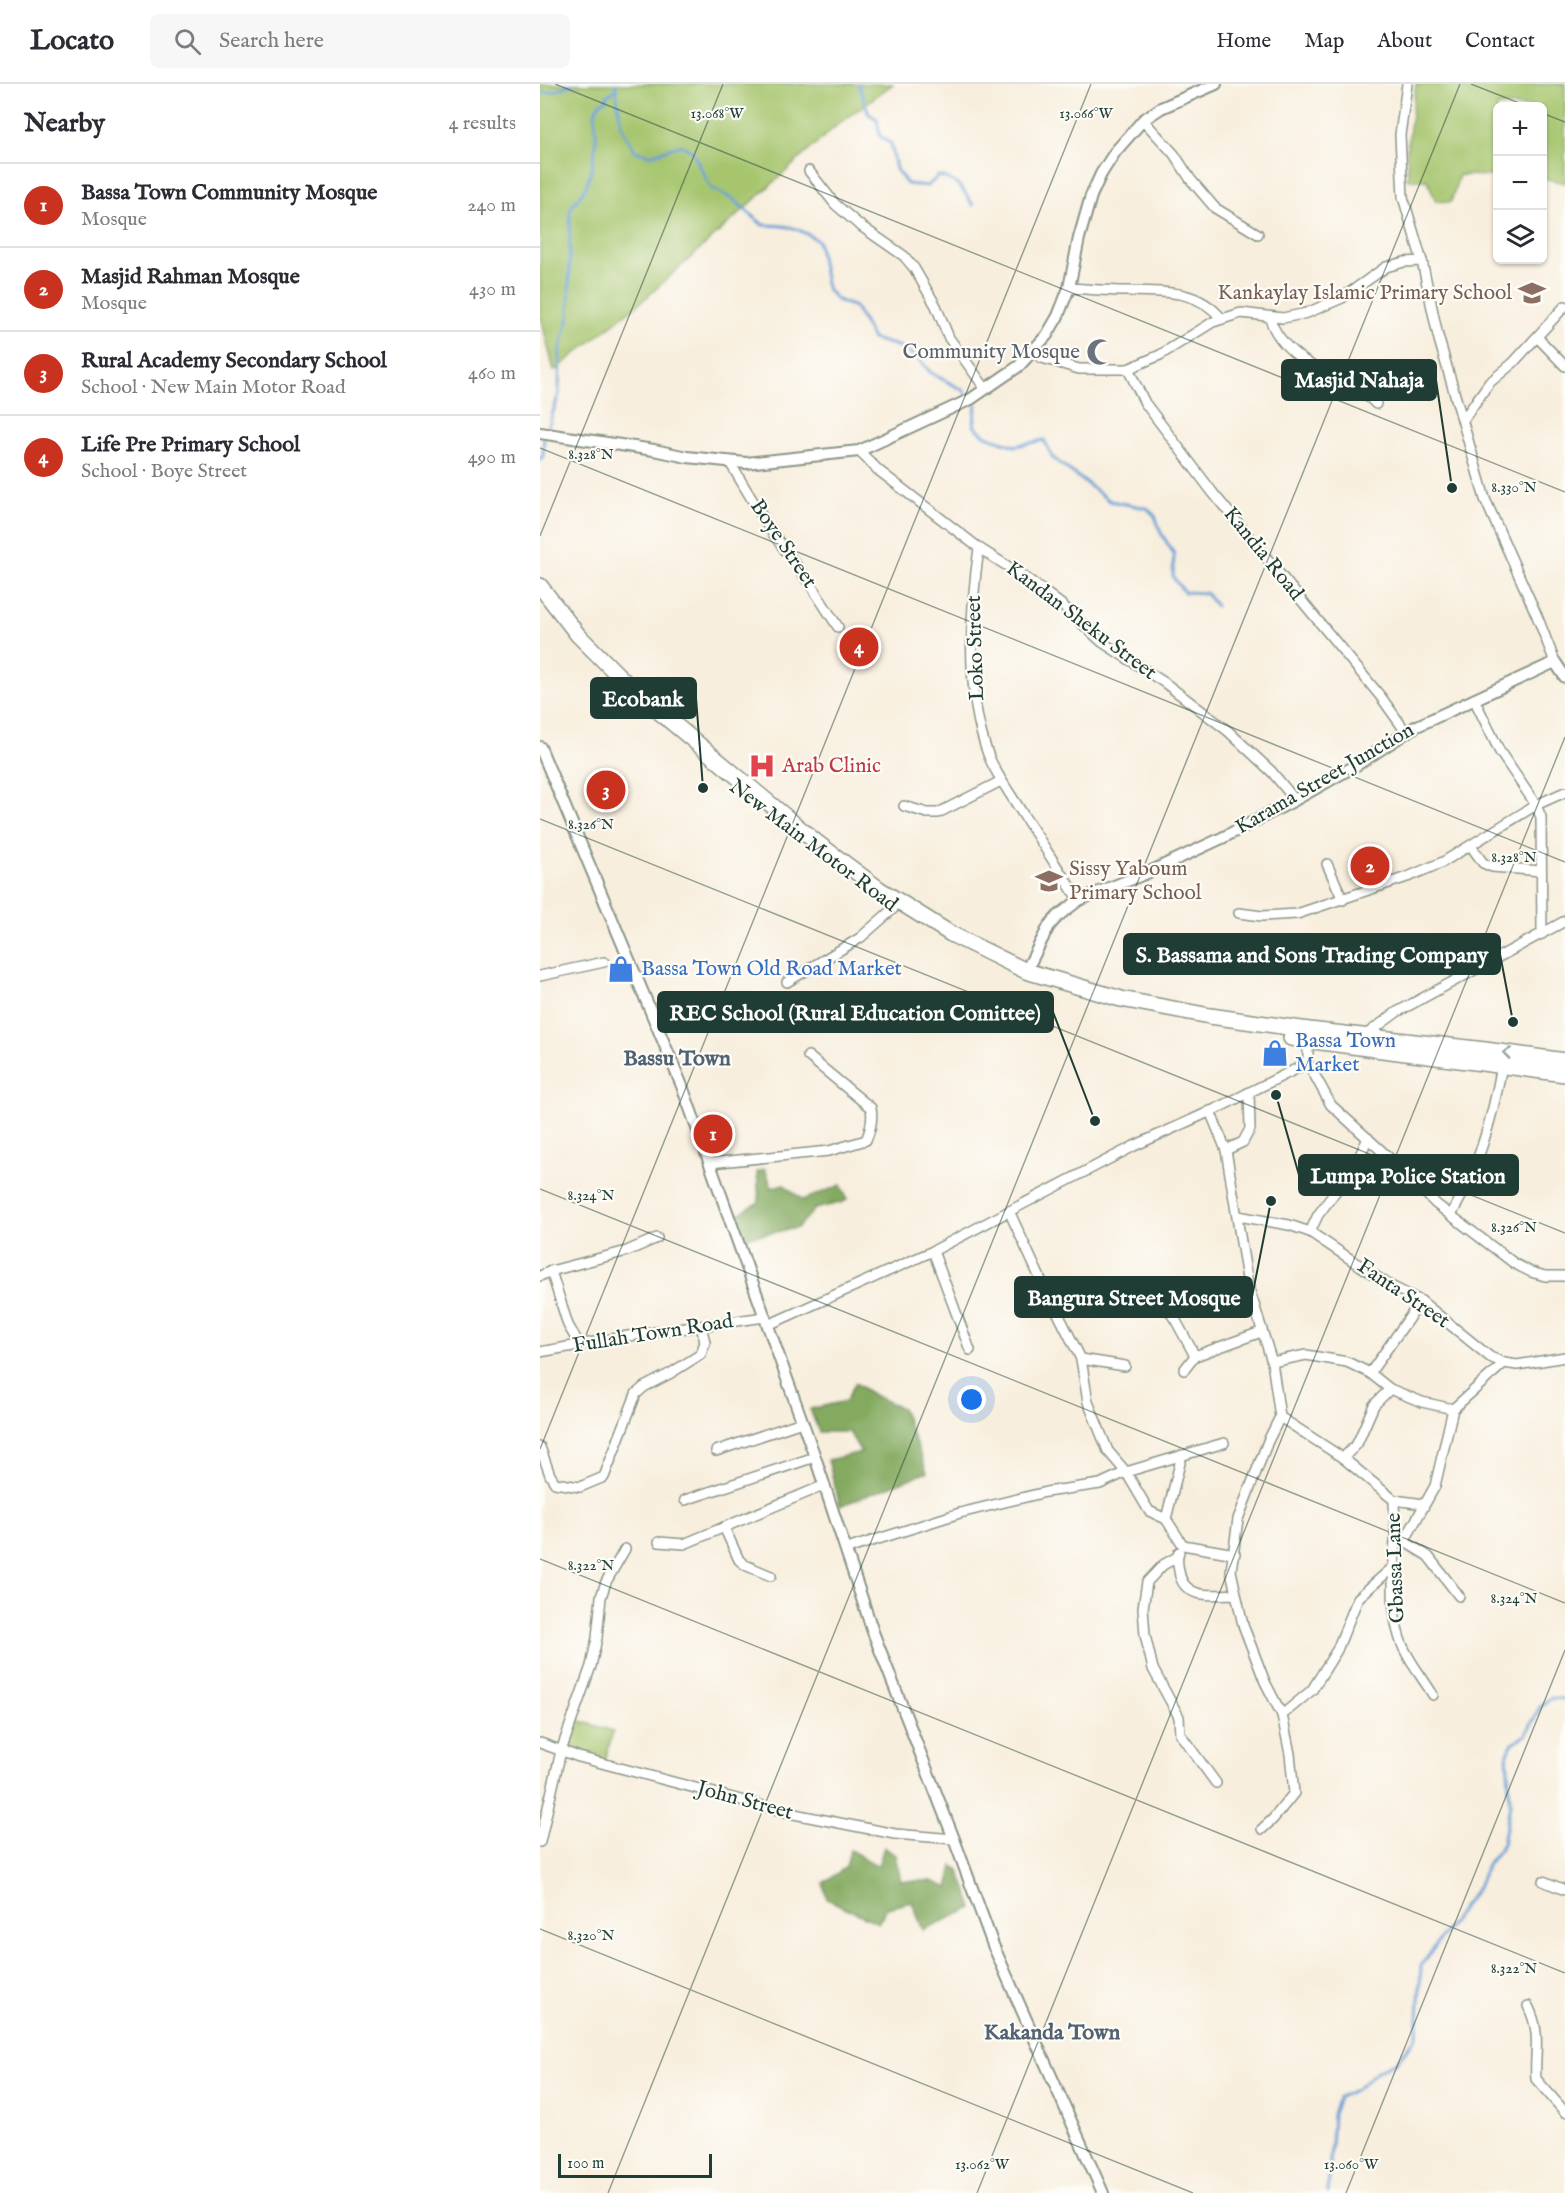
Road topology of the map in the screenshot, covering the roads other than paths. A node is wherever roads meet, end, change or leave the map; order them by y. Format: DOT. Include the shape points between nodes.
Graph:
graph roads {
  1 [pos="1407,84"];
  2 [pos="1213,85"];
  3 [pos="1143,120"];
  4 [pos="809,171"];
  5 [pos="1258,234"];
  6 [pos="1422,261"];
  7 [pos="1069,288"];
  8 [pos="1565,306"];
  9 [pos="1222,318"];
  10 [pos="1270,318"];
  11 [pos="1538,338"];
  12 [pos="1033,352"];
  13 [pos="1565,366"];
  14 [pos="1128,369"];
  15 [pos="985,388"];
  16 [pos="1376,404"];
  17 [pos="1463,420"];
  18 [pos="540,433"];
  19 [pos="859,451"];
  20 [pos="729,461"];
  21 [pos="979,548"];
  22 [pos="540,586"];
  23 [pos="540,600"];
  24 [pos="838,627"];
  25 [pos="1555,662"];
  26 [pos="1565,677"];
  27 [pos="1474,699"];
  28 [pos="1406,732"];
  29 [pos="540,747"];
  30 [pos="1001,781"];
  31 [pos="1565,792"];
  32 [pos="1295,800"];
  33 [pos="1536,805"];
  34 [pos="904,806"];
  35 [pos="1472,846"];
  36 [pos="1328,864"];
  37 [pos="1541,871"];
  38 [pos="1079,900"];
  39 [pos="1344,900"];
  40 [pos="893,909"];
  41 [pos="1239,913"];
  42 [pos="1565,921"];
  43 [pos="1542,934"];
  44 [pos="603,962"];
  45 [pos="1026,971"];
  46 [pos="540,976"];
  47 [pos="787,982"];
  48 [pos="1363,1036"];
  49 [pos="1308,1041"];
  50 [pos="808,1056"];
  51 [pos="1565,1061"];
  52 [pos="1308,1063"];
  53 [pos="1502,1065"];
  54 [pos="1565,1074"];
  55 [pos="1249,1092"];
  56 [pos="1210,1111"];
  57 [pos="1368,1138"];
  58 [pos="1226,1150"];
  59 [pos="710,1163"];
  60 [pos="1009,1212"];
  61 [pos="1451,1215"];
  62 [pos="1238,1216"];
  63 [pos="1310,1232"];
  64 [pos="657,1238"];
  65 [pos="933,1251"];
  66 [pos="551,1271"];
  67 [pos="540,1276"];
  68 [pos="1565,1276"];
  69 [pos="1162,1300"];
  70 [pos="1421,1301"];
  71 [pos="767,1321"];
  72 [pos="701,1326"];
  73 [pos="1261,1332"];
  74 [pos="579,1344"];
  75 [pos="970,1350"];
  76 [pos="540,1352"];
  77 [pos="1195,1356"];
  78 [pos="1565,1357"];
  79 [pos="1081,1359"];
  80 [pos="1272,1362"];
  81 [pos="1504,1363"];
  82 [pos="1125,1366"];
  83 [pos="1184,1370"];
  84 [pos="1370,1373"];
  85 [pos="1390,1389"];
  86 [pos="1454,1409"];
  87 [pos="1281,1417"];
  88 [pos="802,1422"];
  89 [pos="1224,1443"];
  90 [pos="540,1447"];
  91 [pos="716,1451"];
  92 [pos="1182,1455"];
  93 [pos="815,1457"];
  94 [pos="1343,1458"];
  95 [pos="1126,1472"];
  96 [pos="825,1485"];
  97 [pos="685,1500"];
  98 [pos="1394,1500"];
  99 [pos="1424,1504"];
  100 [pos="1166,1519"];
  101 [pos="724,1527"];
  102 [pos="1400,1539"];
  103 [pos="659,1542"];
  104 [pos="1183,1545"];
  105 [pos="625,1549"];
  106 [pos="847,1549"];
  107 [pos="1235,1554"];
  108 [pos="1177,1557"];
  109 [pos="1392,1568"];
  110 [pos="771,1576"];
  111 [pos="1235,1594"];
  112 [pos="1459,1596"];
  113 [pos="1433,1695"];
  114 [pos="1282,1715"];
  115 [pos="540,1743"];
  116 [pos="561,1751"];
  117 [pos="1216,1783"];
  118 [pos="1262,1829"];
  119 [pos="954,1839"];
  120 [pos="540,1842"];
  121 [pos="1544,1881"];
  122 [pos="1565,1890"];
  123 [pos="1528,2006"];
  124 [pos="1565,2112"];
  125 [pos="1103,2193"];
  1 -- 6 [label="street" via="1400,166 1403,197"];
  2 -- 3 [label="street"];
  3 -- 5 [label="street" via="1215,208"];
  3 -- 7 [label="street" via="1115,152 1091,196"];
  4 -- 15 [label="street" via="835,204 904,256 914,268 949,338"];
  6 -- 10 [label="street" via="1386,267 1342,298 1307,313"];
  6 -- 17 [label="street" via="1438,336"];
  7 -- 9 [label="street" via="1172,292 1213,307"];
  7 -- 12 [label="street" via="1053,326"];
  8 -- 11 [label="street"];
  9 -- 10 [label="street" via="1242,314"];
  9 -- 14 [label="street"];
  10 -- 16 [label="street" via="1273,330 1298,355"];
  11 -- 13 [label="street"];
  11 -- 17 [label="street" via="1489,383"];
  12 -- 14 [label="street" via="1079,369"];
  12 -- 15 [label="street"];
  14 -- 28 [label="street, Kandia Road" via="1145,403 1213,493"];
  15 -- 19 [label="street" via="971,399"];
  17 -- 25 [label="street" via="1485,499"];
  18 -- 20 [label="street"];
  19 -- 20 [label="street" via="746,463"];
  19 -- 21 [label="street, Kandan Sheku Street"];
  20 -- 24 [label="street, Boye Street" via="769,528"];
  21 -- 30 [label="street, Loko Street" via="973,589 973,680 978,718"];
  21 -- 32 [label="street, Kandan Sheku Street" via="1029,580 1102,642 1166,683 1228,731 1272,771"];
  22 -- 45 [label="highway, New Main Motor Road" via="578,635 633,690 816,842 879,889 951,934"];
  23 -- 40 [label="highway, New Main Motor Road" via="627,697 810,849"];
  25 -- 26 [label="street"];
  25 -- 27 [label="street, Karama Street Junction"];
  27 -- 28 [label="street, Karama Street Junction"];
  27 -- 33 [label="street" via="1500,752"];
  28 -- 32 [label="street, Karama Street Junction"];
  29 -- 59 [label="street" via="682,1086"];
  30 -- 34 [label="street" via="938,813"];
  30 -- 38 [label="street, Loko Street"];
  31 -- 33 [label="street"];
  32 -- 38 [label="street, Karama Street Junction" via="1201,848"];
  33 -- 35 [label="street"];
  33 -- 37 [label="street" via="1541,817"];
  35 -- 37 [label="street" via="1483,863 1492,867"];
  35 -- 39 [label="street" via="1443,862"];
  36 -- 39 [label="street"];
  37 -- 43 [label="street"];
  38 -- 45 [label="street, Karama Street Junction" via="1049,926"];
  39 -- 41 [label="street" via="1297,914"];
  40 -- 47 [label="street" via="860,938"];
  40 -- 49 [label="highway, New Main Motor Road" via="1021,981 1119,1008"];
  42 -- 43 [label="street"];
  43 -- 48 [label="street" via="1397,1012"];
  44 -- 46 [label="street"];
  45 -- 48 [label="highway, New Main Motor Road" via="1121,999 1210,1016"];
  51 -- 48 [label="highway, New Main Motor Road, one-way"];
  49 -- 52 [label="street"];
  49 -- 53 [label="highway, New Main Motor Road"];
  50 -- 59 [label="street" via="871,1108 866,1140 829,1150"];
  52 -- 55 [label="street, Fullah Town Road"];
  52 -- 57 [label="street" via="1331,1105"];
  53 -- 54 [label="highway, New Main Motor Road"];
  53 -- 61 [label="street" via="1482,1151"];
  55 -- 56 [label="street, Fullah Town Road"];
  55 -- 58 [label="street" via="1250,1129 1243,1142"];
  56 -- 58 [label="street"];
  56 -- 60 [label="street, Fullah Town Road"];
  57 -- 61 [label="street"];
  57 -- 63 [label="street" via="1356,1164"];
  58 -- 62 [label="street"];
  59 -- 71 [label="street"];
  60 -- 65 [label="street, Fullah Town Road"];
  60 -- 79 [label="street"];
  61 -- 68 [label="street" via="1515,1264 1545,1276"];
  62 -- 63 [label="street, Fanta Street"];
  62 -- 73 [label="street" via="1248,1285"];
  63 -- 70 [label="street, Fanta Street"];
  64 -- 66 [label="street" via="627,1251"];
  65 -- 71 [label="street, Fullah Town Road"];
  65 -- 75 [label="street"];
  66 -- 67 [label="street"];
  66 -- 74 [label="street" via="568,1325"];
  69 -- 77 [label="street"];
  70 -- 81 [label="street, Fanta Street" via="1490,1357"];
  70 -- 84 [label="street"];
  71 -- 72 [label="street, Fullah Town Road"];
  71 -- 88 [label="street"];
  72 -- 74 [label="street, Fullah Town Road"];
  72 -- 90 [label="street" via="705,1342 701,1354 636,1394 604,1477 580,1487 555,1483"];
  73 -- 77 [label="street"];
  73 -- 80 [label="street"];
  74 -- 76 [label="street, Fullah Town Road"];
  77 -- 83 [label="street"];
  78 -- 81 [label="street" via="1517,1365"];
  79 -- 82 [label="street"];
  79 -- 95 [label="street" via="1088,1402 1099,1430 1108,1450"];
  80 -- 84 [label="street" via="1306,1355 1347,1362"];
  80 -- 87 [label="street"];
  81 -- 86 [label="street"];
  84 -- 85 [label="street"];
  85 -- 86 [label="street"];
  85 -- 94 [label="street" via="1374,1405 1357,1444"];
  86 -- 99 [label="street" via="1434,1486"];
  87 -- 94 [label="street, Gbassa Lane"];
  87 -- 107 [label="street" via="1238,1520"];
  88 -- 91 [label="street"];
  88 -- 93 [label="street"];
  89 -- 92 [label="street"];
  92 -- 95 [label="street"];
  92 -- 100 [label="street"];
  93 -- 96 [label="street"];
  93 -- 97 [label="street"];
  94 -- 98 [label="street, Gbassa Lane"];
  95 -- 100 [label="street" via="1149,1511"];
  95 -- 106 [label="street" via="1100,1484 1046,1492 960,1513"];
  96 -- 101 [label="street"];
  96 -- 106 [label="street"];
  98 -- 99 [label="street"];
  98 -- 102 [label="street, Gbassa Lane"];
  99 -- 102 [label="street"];
  100 -- 104 [label="street"];
  101 -- 103 [label="street" via="684,1544"];
  101 -- 110 [label="street" via="739,1560"];
  102 -- 109 [label="street, Gbassa Lane"];
  102 -- 112 [label="street" via="1428,1556"];
  104 -- 107 [label="street"];
  104 -- 108 [label="street"];
  105 -- 116 [label="street" via="601,1597 591,1666"];
  106 -- 119 [label="street" via="873,1632"];
  107 -- 111 [label="street" via="1231,1571"];
  108 -- 111 [label="street" via="1186,1588 1206,1596"];
  108 -- 117 [label="street" via="1162,1565 1147,1582 1143,1608 1145,1635 1153,1669 1179,1717 1180,1734"];
  109 -- 113 [label="street, Gbassa Lane" via="1400,1638"];
  109 -- 114 [label="street" via="1358,1598 1337,1650 1312,1690"];
  111 -- 114 [label="street" via="1261,1673"];
  114 -- 118 [label="street" via="1294,1793"];
  115 -- 116 [label="street, John Street"];
  116 -- 119 [label="street, John Street" via="789,1813 895,1834"];
  116 -- 120 [label="street"];
  119 -- 125 [label="street" via="993,1945"];
  121 -- 122 [label="street"];
  123 -- 124 [label="street" via="1538,2041 1536,2079"];
}
